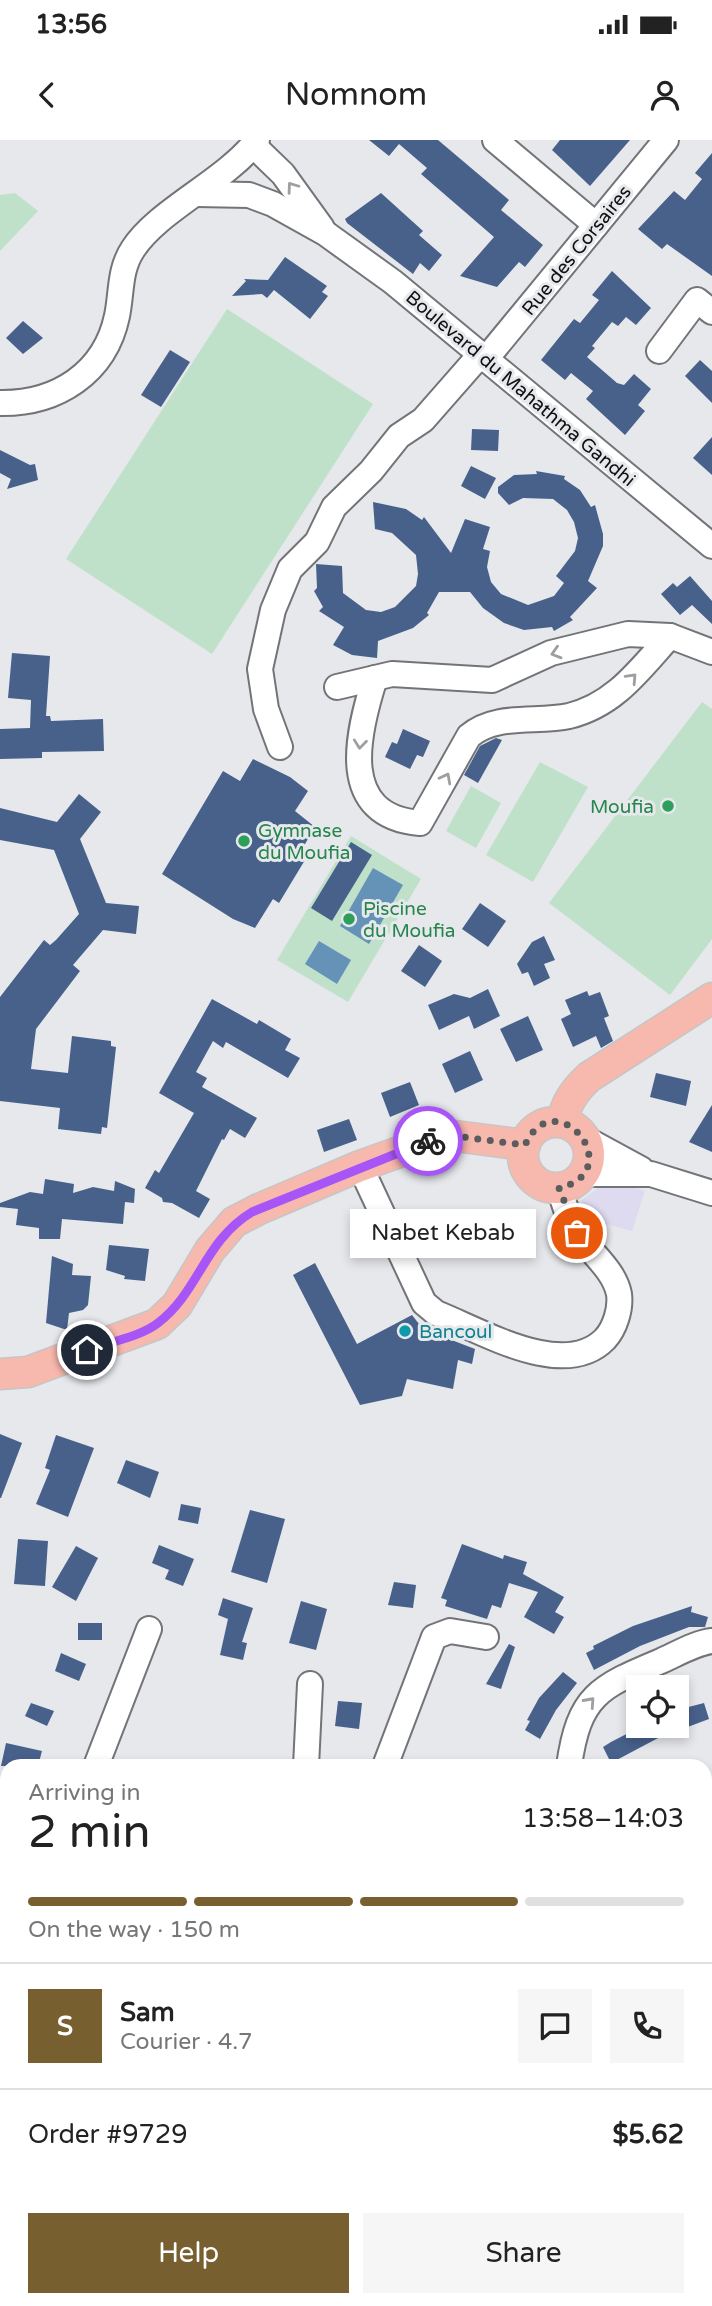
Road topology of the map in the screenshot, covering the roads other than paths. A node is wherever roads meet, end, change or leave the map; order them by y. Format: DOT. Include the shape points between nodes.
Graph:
graph roads {
  1 [pos="495,140"];
  2 [pos="666,140"];
  3 [pos="249,148"];
  4 [pos="197,194"];
  5 [pos="248,195"];
  6 [pos="596,225"];
  7 [pos="326,233"];
  8 [pos="712,313"];
  9 [pos="659,351"];
  10 [pos="483,358"];
  11 [pos="0,403"];
  12 [pos="712,546"];
  13 [pos="670,636"];
  14 [pos="712,652"];
  15 [pos="375,678"];
  16 [pos="337,687"];
  17 [pos="280,747"];
  18 [pos="712,998"];
  19 [pos="573,1130"];
  20 [pos="525,1145"];
  21 [pos="360,1166"];
  22 [pos="651,1174"];
  23 [pos="571,1181"];
  24 [pos="712,1193"];
  25 [pos="0,1374"];
  26 [pos="149,1629"];
  27 [pos="486,1637"];
  28 [pos="712,1641"];
  29 [pos="310,1684"];
  30 [pos="99,1759"];
  31 [pos="306,1759"];
  32 [pos="388,1759"];
  33 [pos="570,1759"];
  1 -- 6 [label="street"];
  2 -- 6 [label="street, Rue des Corsaires"];
  3 -- 4 [label="street"];
  3 -- 5 [label="street" via="239,177"];
  7 -- 3 [label="street, Boulevard du Mahathma Gandhi, one-way" via="283,174"];
  4 -- 5 [label="street, Boulevard du Mahathma Gandhi"];
  4 -- 11 [label="street" via="133,248 121,275 117,316 103,354 81,378 46,396"];
  5 -- 7 [label="street, Boulevard du Mahathma Gandhi"];
  6 -- 10 [label="street, Rue des Corsaires"];
  7 -- 10 [label="street, Boulevard du Mahathma Gandhi"];
  8 -- 9 [label="street" via="697,300"];
  10 -- 12 [label="street, Boulevard du Mahathma Gandhi"];
  10 -- 17 [label="street, Rue des Corsaires" via="423,420 399,436 334,507 317,542 290,569 273,610 260,669 266,709"];
  13 -- 14 [label="street"];
  13 -- 15 [label="street, one-way" via="628,634 603,640 551,653 492,680 392,674"];
  15 -- 13 [label="street, one-way" via="363,715 358,762 365,794 384,813 420,823 469,736 478,728 589,709 614,697"];
  15 -- 16 [label="street"];
  18 -- 19 [label="main road" via="574,1091"];
  19 -- 20 [label="main road" via="543,1125"];
  19 -- 22 [label="street"];
  19 -- 23 [label="main road" via="589,1156"];
  20 -- 21 [label="main road" via="455,1136 415,1144"];
  20 -- 23 [label="main road" via="528,1173 542,1185"];
  21 -- 23 [label="street" via="424,1303 436,1313 545,1356 571,1356 597,1347 612,1331 619,1295 605,1266 577,1233"];
  21 -- 25 [label="main road" via="234,1222 210,1250 177,1305 157,1324 28,1372"];
  22 -- 23 [label="street"];
  22 -- 24 [label="street"];
  26 -- 30 [label="street"];
  27 -- 32 [label="street" via="450,1631 434,1637"];
  33 -- 28 [label="street, one-way" via="582,1711 600,1692 617,1679"];
  29 -- 31 [label="street"];
}
